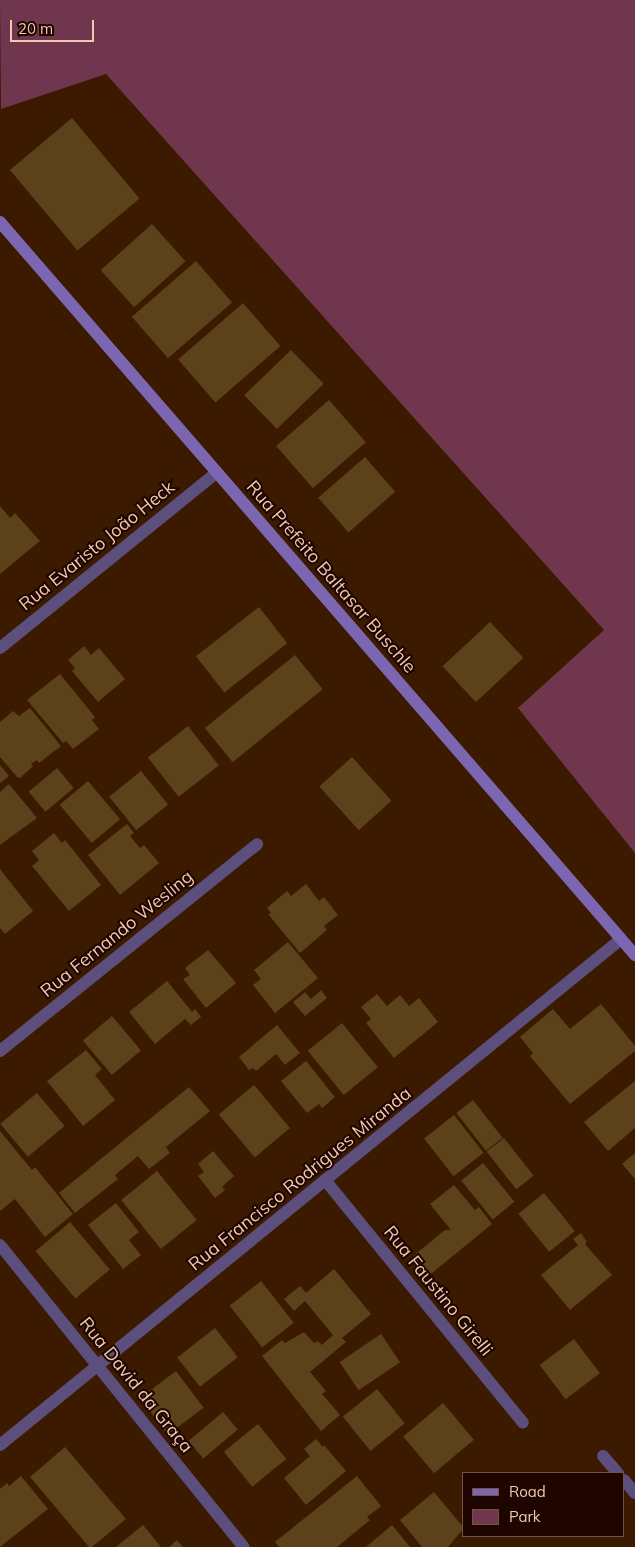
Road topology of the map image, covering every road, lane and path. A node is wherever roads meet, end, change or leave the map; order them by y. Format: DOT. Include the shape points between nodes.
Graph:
graph roads {
  1 [pos="0,222"];
  2 [pos="217,472"];
  3 [pos="0,648"];
  4 [pos="257,844"];
  5 [pos="621,939"];
  6 [pos="635,955"];
  7 [pos="0,1051"];
  8 [pos="325,1180"];
  9 [pos="0,1245"];
  10 [pos="98,1366"];
  11 [pos="524,1424"];
  12 [pos="0,1445"];
  13 [pos="603,1456"];
  14 [pos="617,1472"];
  15 [pos="625,1481"];
  16 [pos="635,1493"];
  17 [pos="244,1547"];
  1 -- 2 [label="main road, Rua Prefeito Baltasar Buschle"];
  2 -- 3 [label="street, Rua Evaristo João Heck"];
  2 -- 5 [label="main road, Rua Prefeito Baltasar Buschle"];
  4 -- 7 [label="street, Rua Fernando Wesling"];
  5 -- 6 [label="main road, Rua Prefeito Baltasar Buschle"];
  5 -- 8 [label="street, Rua Francisco Rodrigues Miranda"];
  8 -- 10 [label="street, Rua Francisco Rodrigues Miranda"];
  8 -- 11 [label="street, Rua Faustino Girelli"];
  9 -- 10 [label="street, Rua David da Graça"];
  10 -- 12 [label="street, Rua Francisco Rodrigues Miranda"];
  10 -- 17 [label="street, Rua David da Graça"];
  13 -- 14 [label="street"];
  15 -- 16 [label="street"];
}
